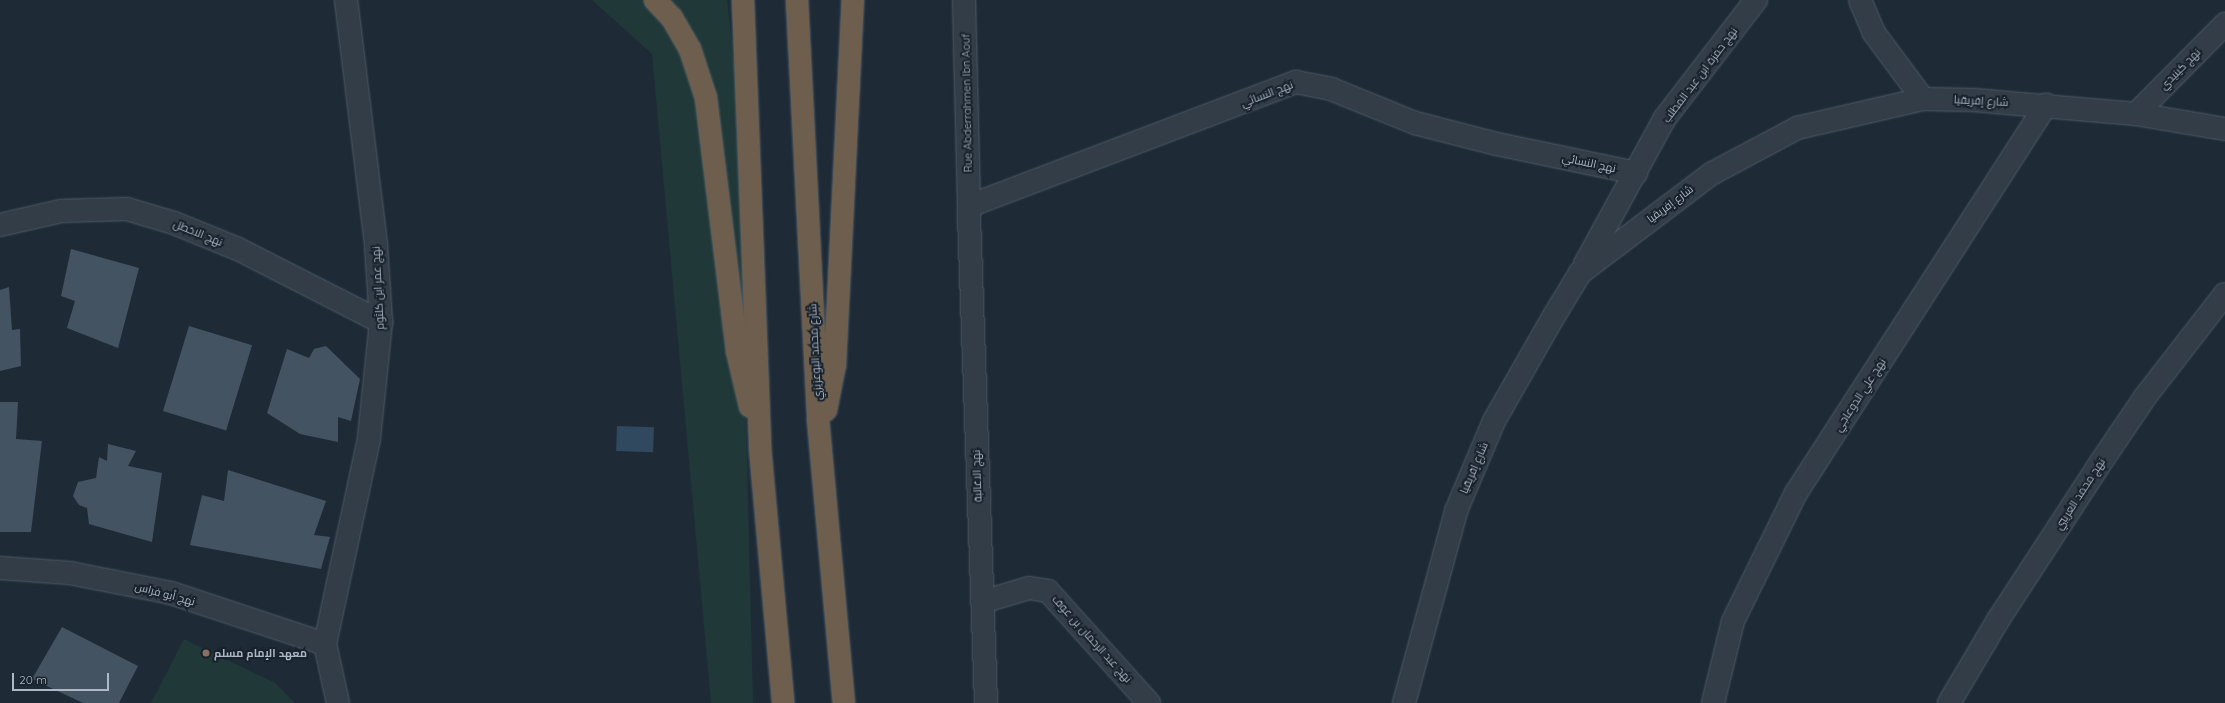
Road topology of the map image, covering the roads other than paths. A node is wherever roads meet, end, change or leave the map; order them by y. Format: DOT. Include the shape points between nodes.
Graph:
graph roads {
  1 [pos="346,0"];
  2 [pos="655,0"];
  3 [pos="743,0"];
  4 [pos="797,0"];
  5 [pos="853,0"];
  6 [pos="964,0"];
  7 [pos="1756,0"];
  8 [pos="1860,0"];
  9 [pos="2225,24"];
  10 [pos="1923,99"];
  11 [pos="2046,105"];
  12 [pos="2136,114"];
  13 [pos="2225,129"];
  14 [pos="1636,173"];
  15 [pos="969,206"];
  16 [pos="0,225"];
  17 [pos="1580,273"];
  18 [pos="2225,294"];
  19 [pos="381,322"];
  20 [pos="820,439"];
  21 [pos="760,448"];
  22 [pos="0,568"];
  23 [pos="982,602"];
  24 [pos="325,644"];
  25 [pos="338,703"];
  26 [pos="783,703"];
  27 [pos="844,703"];
  28 [pos="986,703"];
  29 [pos="1149,703"];
  30 [pos="1404,703"];
  31 [pos="1713,703"];
  32 [pos="1949,703"];
  1 -- 19 [label="street, نهج عمر ابن كلثوم" via="376,244"];
  2 -- 21 [label="highway" via="672,18 690,49 706,98 737,351"];
  3 -- 21 [label="highway"];
  4 -- 20 [label="highway, شارع محمد البوعزيزي"];
  5 -- 20 [label="highway" via="835,364"];
  6 -- 15 [label="street, Rue Abderrahmen Ibn Aouf"];
  7 -- 14 [label="street, نهج حمزة ابن عبد المطلب" via="1665,118"];
  8 -- 10 [label="street" via="1874,33"];
  9 -- 12 [label="street, نهج كينيدي"];
  10 -- 11 [label="street, شارع إفريقيا"];
  10 -- 17 [label="street, شارع إفريقيا" via="1797,128 1711,174"];
  11 -- 12 [label="street, شارع إفريقيا"];
  11 -- 31 [label="street, نهج علي الدوعاجي" via="1796,493 1733,621"];
  12 -- 13 [label="street, شارع إفريقيا"];
  14 -- 15 [label="street, نهج النسائي" via="1497,144 1415,123 1331,89 1296,82"];
  14 -- 17 [label="street, نهج حمزة ابن عبد المطلب"];
  15 -- 23 [label="street, نهج الاغالبة"];
  16 -- 19 [label="street, نهج الاخطل" via="61,211 127,209 174,223 238,249"];
  17 -- 30 [label="street, شارع إفريقيا" via="1494,421 1456,511"];
  18 -- 32 [label="street, نهج محمد العريبي" via="2145,398 2097,468 1998,620"];
  19 -- 24 [label="street, نهج عمر ابن كلثوم" via="369,438"];
  20 -- 27 [label="highway, شارع محمد البوعزيزي"];
  21 -- 26 [label="highway"];
  22 -- 24 [label="street, نهج أبو فراس" via="70,574 163,592"];
  23 -- 28 [label="street, نهج الاغالبة"];
  23 -- 29 [label="street, نهج عبد الرحمان بن عوف" via="1029,588 1048,591"];
  24 -- 25 [label="street"];
}
